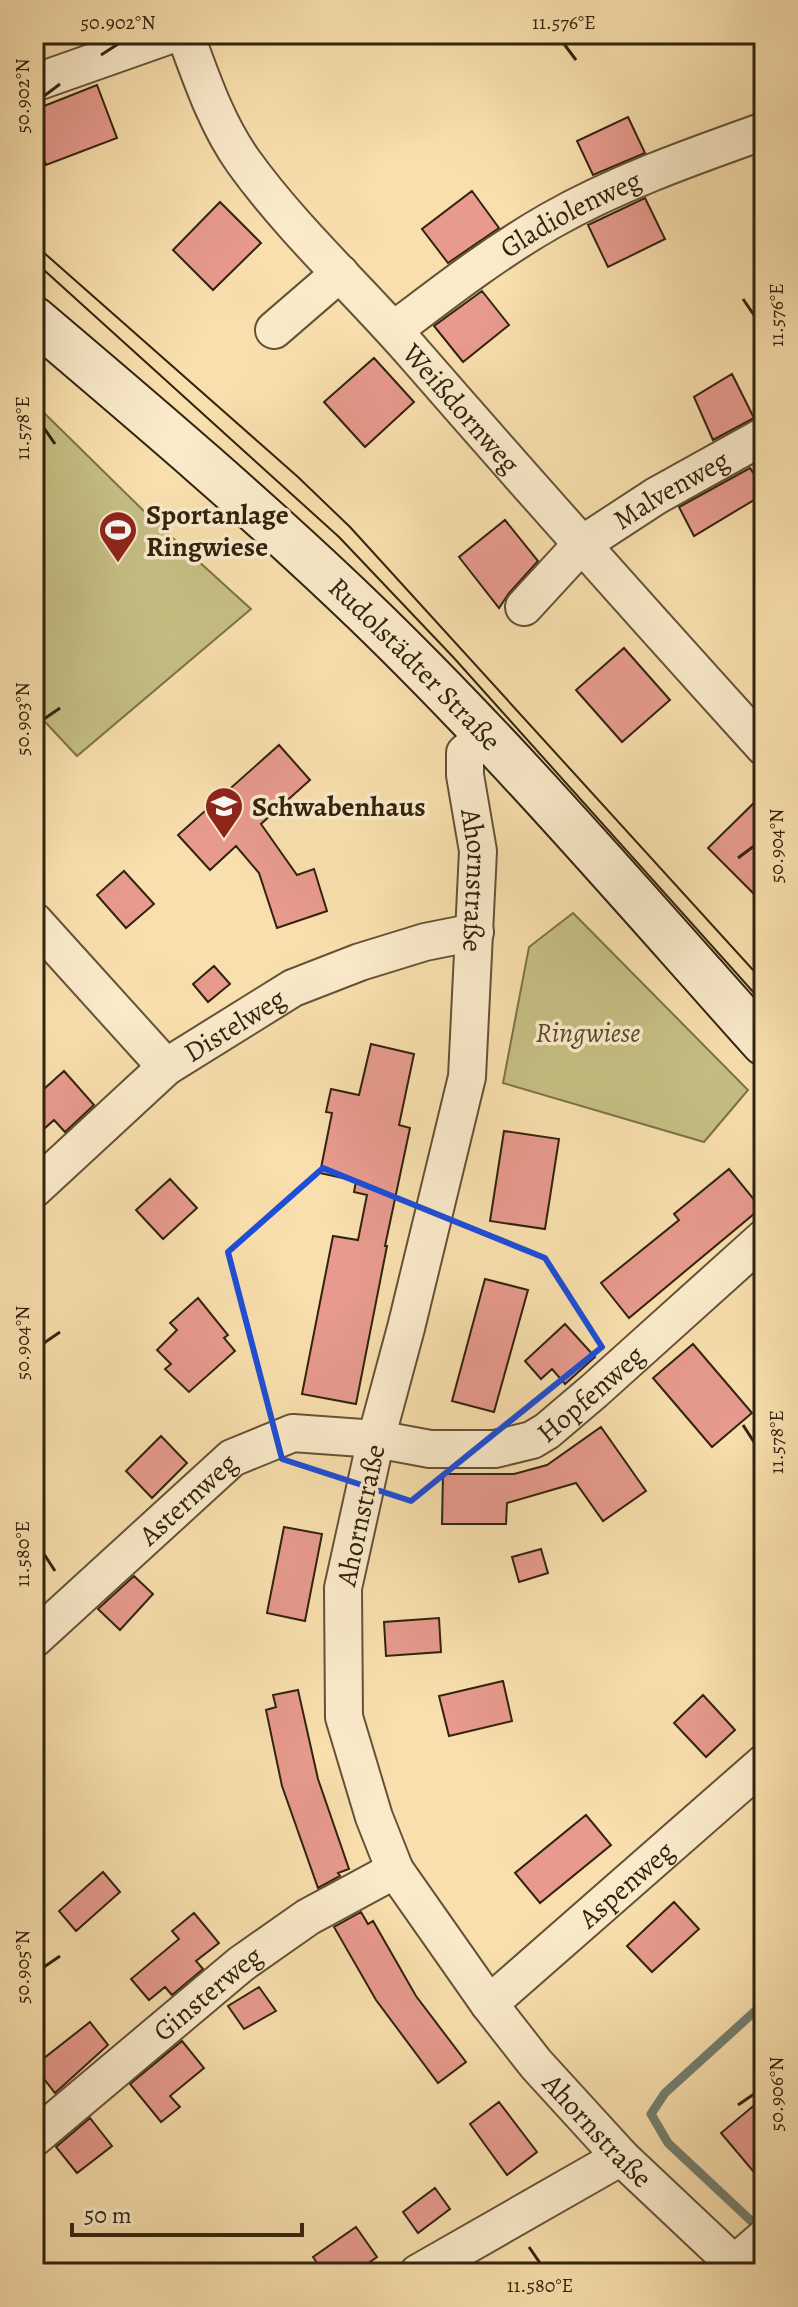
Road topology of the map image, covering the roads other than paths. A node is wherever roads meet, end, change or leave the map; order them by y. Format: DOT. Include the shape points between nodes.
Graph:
graph roads {
  1 [pos="173,34"];
  2 [pos="185,34"];
  3 [pos="34,83"];
  4 [pos="764,131"];
  5 [pos="340,273"];
  6 [pos="34,319"];
  7 [pos="274,330"];
  8 [pos="394,330"];
  9 [pos="764,436"];
  10 [pos="581,545"];
  11 [pos="524,607"];
  12 [pos="486,735"];
  13 [pos="764,747"];
  14 [pos="34,921"];
  15 [pos="475,932"];
  16 [pos="764,1043"];
  17 [pos="166,1067"];
  18 [pos="34,1189"];
  19 [pos="764,1238"];
  20 [pos="376,1439"];
  21 [pos="34,1639"];
  22 [pos="764,1763"];
  23 [pos="395,1870"];
  24 [pos="489,2004"];
  25 [pos="34,2138"];
  26 [pos="621,2157"];
  27 [pos="750,2255"];
  28 [pos="418,2273"];
  1 -- 3 [label="street"];
  2 -- 5 [label="street, Weißdornweg" via="208,96 242,160"];
  4 -- 8 [label="street, Gladiolenweg" via="634,179 549,222 470,272"];
  5 -- 7 [label="street"];
  5 -- 8 [label="street, Weißdornweg"];
  6 -- 12 [label="main road, Rudolstädter Straße" via="364,611"];
  8 -- 10 [label="street, Weißdornweg"];
  9 -- 10 [label="street, Malvenweg"];
  10 -- 11 [label="street"];
  10 -- 13 [label="street, Weißdornweg"];
  12 -- 15 [label="street, Ahornstraße" via="465,753 478,851"];
  12 -- 16 [label="main road, Rudolstädter Straße"];
  14 -- 17 [label="street"];
  15 -- 17 [label="street, Distelweg" via="425,942 293,988"];
  15 -- 20 [label="street, Ahornstraße" via="467,1077"];
  17 -- 18 [label="street, Distelweg"];
  19 -- 20 [label="street, Hopfenweg" via="532,1440 495,1449 430,1449"];
  20 -- 21 [label="street, Asternweg" via="293,1433 232,1458"];
  20 -- 23 [label="street, Ahornstraße" via="343,1588 344,1717"];
  22 -- 24 [label="street, Aspenweg"];
  23 -- 24 [label="street, Ahornstraße"];
  23 -- 25 [label="street, Ginsterweg" via="308,1917 241,1964"];
  24 -- 26 [label="street, Ahornstraße"];
  26 -- 27 [label="street, Ahornstraße"];
  26 -- 28 [label="street"];
}
